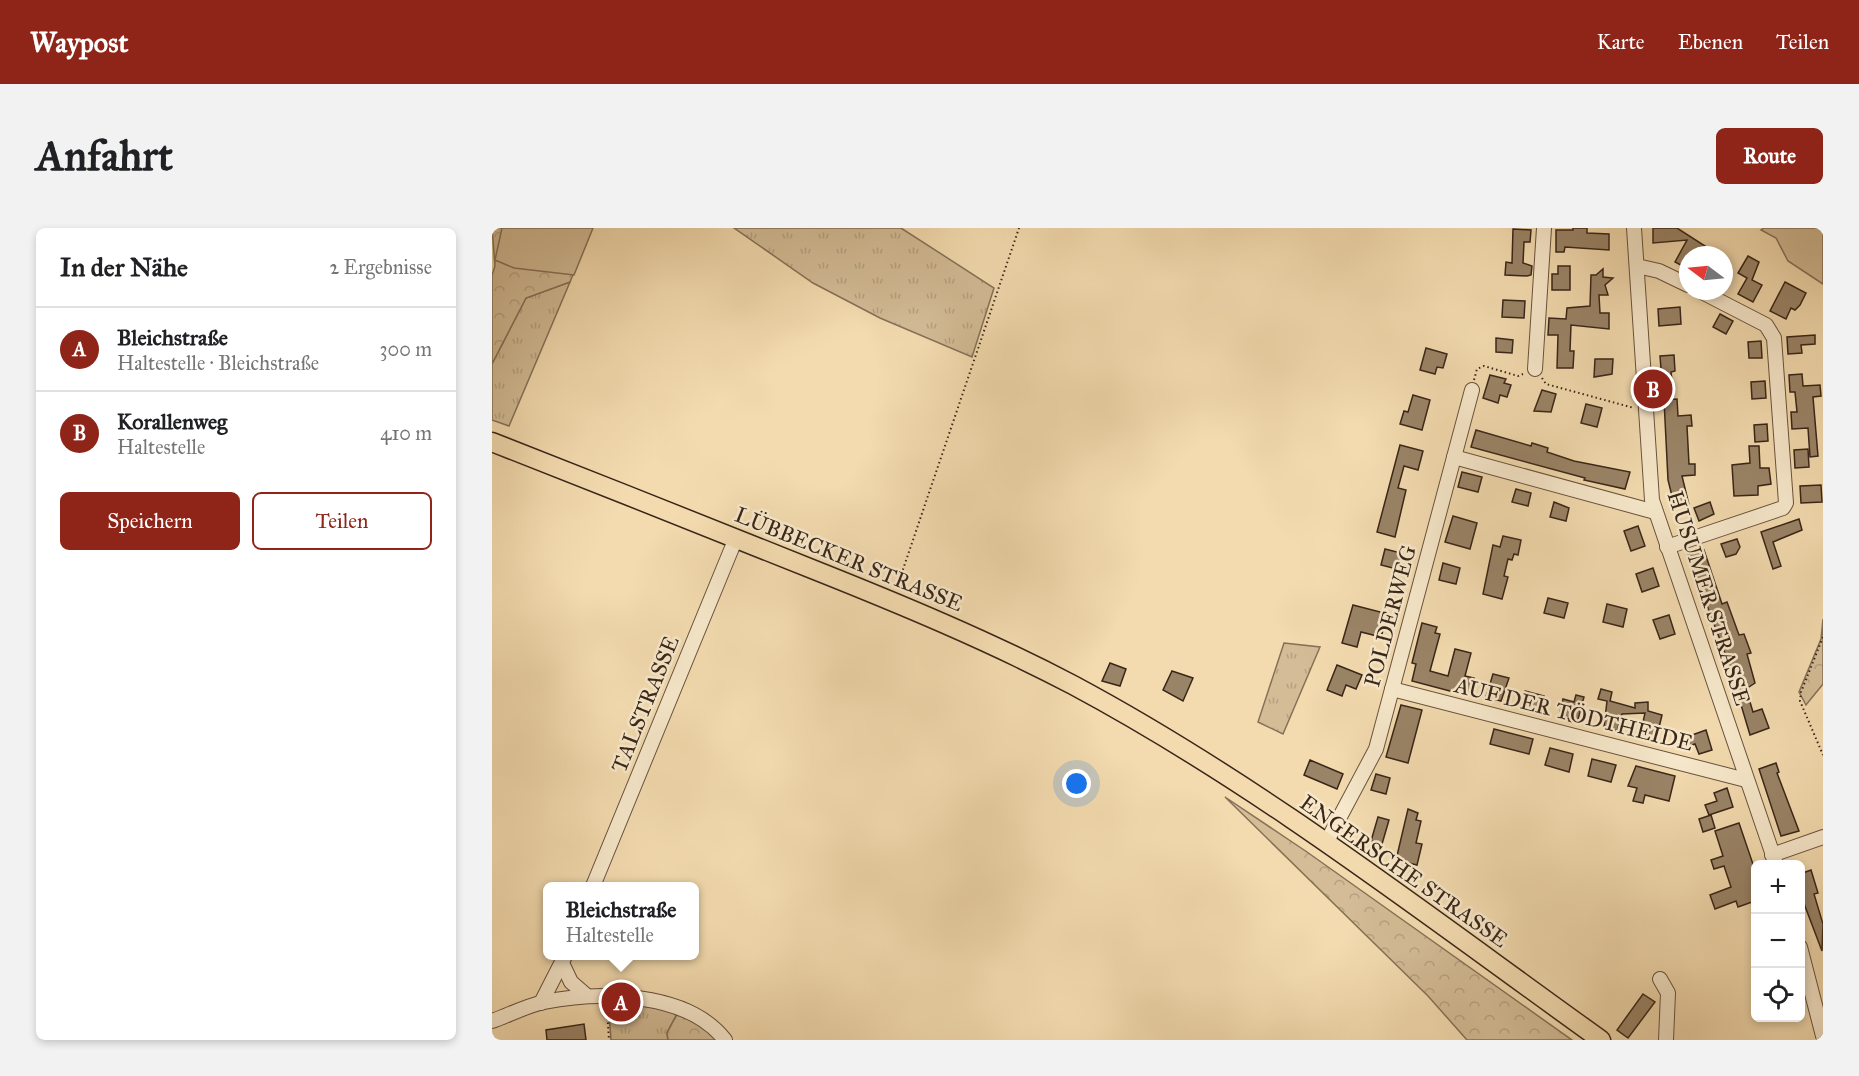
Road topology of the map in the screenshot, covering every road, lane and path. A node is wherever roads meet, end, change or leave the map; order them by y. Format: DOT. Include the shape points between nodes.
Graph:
graph roads {
  1 [pos="1019,228"];
  2 [pos="1544,228"];
  3 [pos="1634,228"];
  4 [pos="1637,266"];
  5 [pos="1679,281"];
  6 [pos="1717,300"];
  7 [pos="1477,369"];
  8 [pos="1535,369"];
  9 [pos="1472,390"];
  10 [pos="1646,408"];
  11 [pos="492,442"];
  12 [pos="1454,457"];
  13 [pos="1656,512"];
  14 [pos="736,538"];
  15 [pos="1667,547"];
  16 [pos="892,601"];
  17 [pos="1823,637"];
  18 [pos="1392,689"];
  19 [pos="1178,745"];
  20 [pos="1823,755"];
  21 [pos="1746,780"];
  22 [pos="1823,837"];
  23 [pos="1326,843"];
  24 [pos="1774,860"];
  25 [pos="595,882"];
  26 [pos="562,960"];
  27 [pos="563,960"];
  28 [pos="1805,966"];
  29 [pos="1660,979"];
  30 [pos="586,995"];
  31 [pos="605,995"];
  32 [pos="541,1003"];
  33 [pos="492,1021"];
  34 [pos="1823,1036"];
  35 [pos="609,1040"];
  36 [pos="724,1040"];
  37 [pos="1601,1040"];
  38 [pos="1666,1040"];
  1 -- 16 [label="path"];
  2 -- 8 [label="street"];
  3 -- 4 [label="street, HUSUMER STRASSE"];
  4 -- 5 [label="street"];
  4 -- 10 [label="street, HUSUMER STRASSE"];
  6 -- 15 [label="street" via="1766,325 1774,338 1786,503 1783,508"];
  7 -- 8 [label="path" via="1484,366 1518,376"];
  8 -- 10 [label="path" via="1546,384 1631,408"];
  9 -- 12 [label="street, POLDERWEG"];
  10 -- 13 [label="street, HUSUMER STRASSE"];
  11 -- 14 [label="main road, LÜBBECKER STRASSE"];
  12 -- 13 [label="street"];
  12 -- 18 [label="street, POLDERWEG"];
  13 -- 15 [label="street, HUSUMER STRASSE"];
  14 -- 16 [label="main road, LÜBBECKER STRASSE"];
  14 -- 25 [label="street, TALSTRASSE"];
  15 -- 21 [label="street, HUSUMER STRASSE"];
  16 -- 19 [label="main road, LÜBBECKER STRASSE" via="1073,685"];
  17 -- 20 [label="path" via="1800,701"];
  18 -- 21 [label="street, AUF DER TÖDTHEIDE"];
  18 -- 23 [label="street, POLDERWEG" via="1376,749"];
  19 -- 23 [label="main road, ENGERSCHE STRASSE"];
  21 -- 24 [label="street, HUSUMER STRASSE"];
  22 -- 24 [label="street"];
  23 -- 37 [label="main road, ENGERSCHE STRASSE"];
  26 -- 32 [label="street"];
  27 -- 30 [label="street" via="571,982"];
  28 -- 34 [label="street"];
  29 -- 38 [label="street" via="1668,993"];
  30 -- 31 [label="street"];
  30 -- 32 [label="street"];
  31 -- 35 [label="path"];
  31 -- 36 [label="street" via="669,1005 691,1013"];
  32 -- 33 [label="street"];
}
